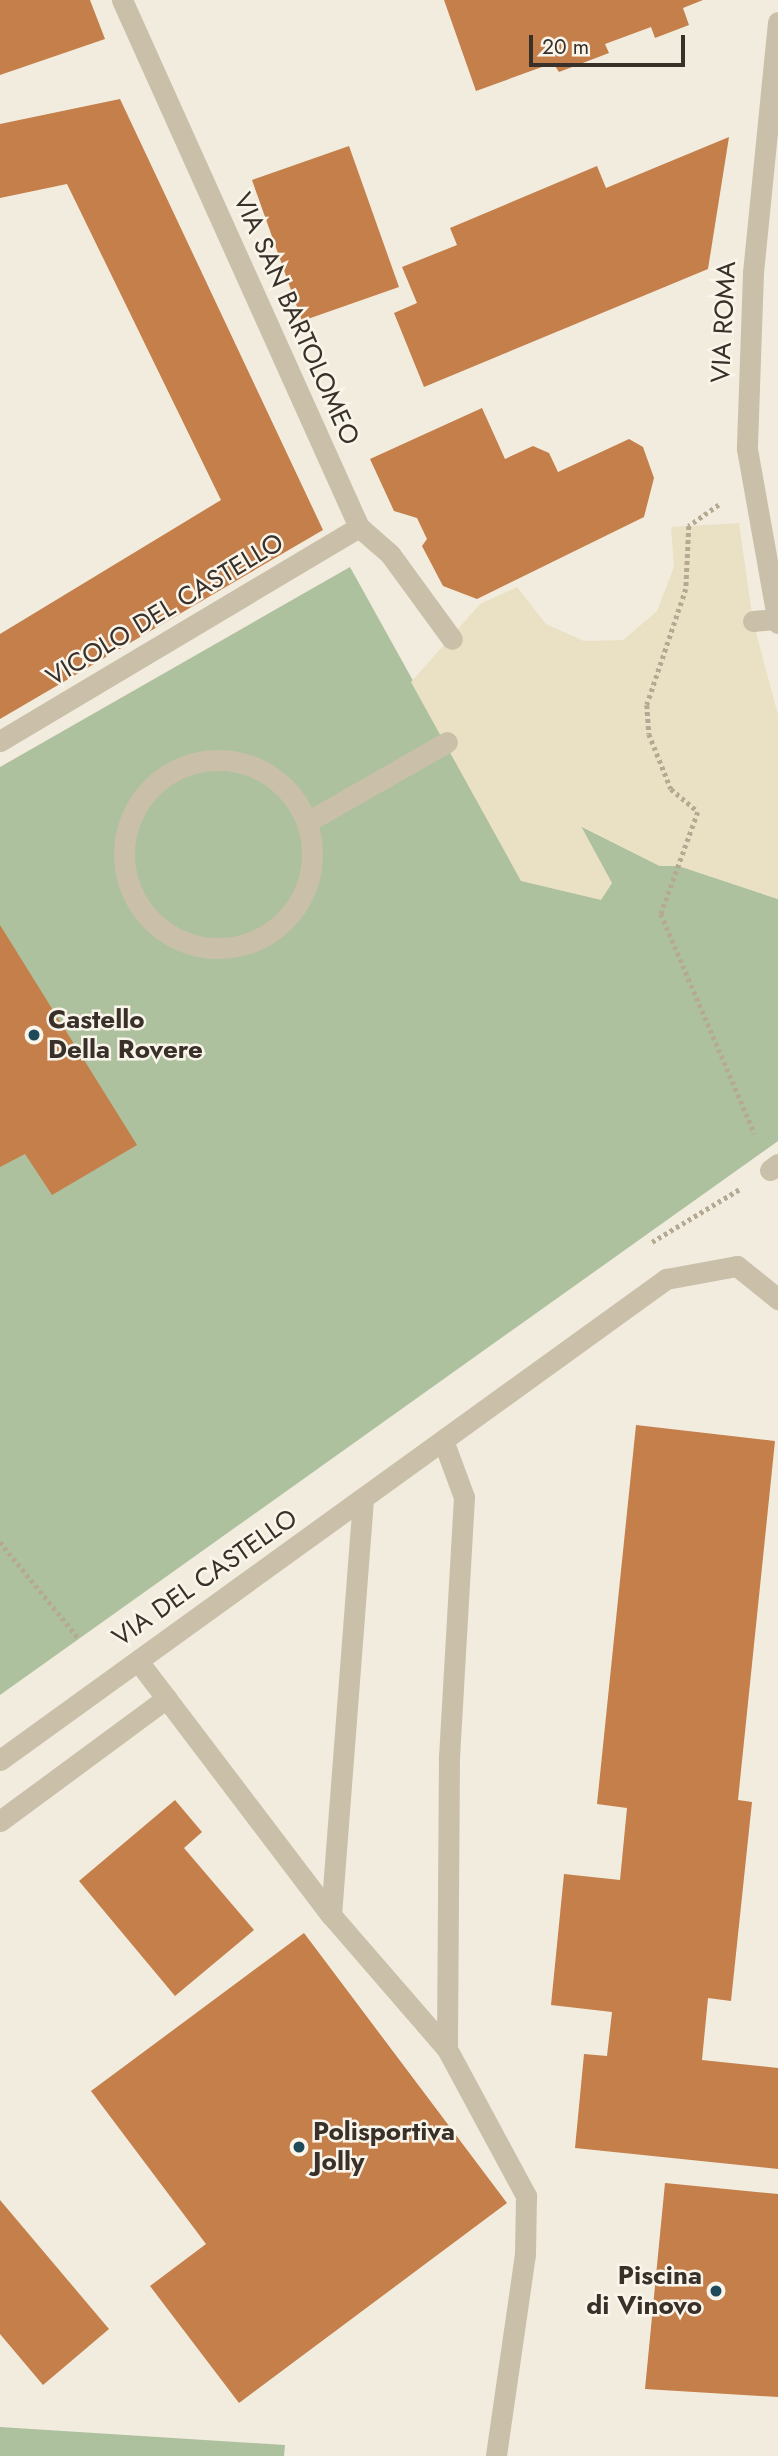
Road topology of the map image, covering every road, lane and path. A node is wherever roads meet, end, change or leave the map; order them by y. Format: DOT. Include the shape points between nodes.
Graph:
graph roads {
  1 [pos="122,0"];
  2 [pos="778,22"];
  3 [pos="755,504"];
  4 [pos="359,527"];
  5 [pos="777,620"];
  6 [pos="753,621"];
  7 [pos="452,639"];
  8 [pos="0,741"];
  9 [pos="447,742"];
  10 [pos="307,822"];
  11 [pos="774,1167"];
  12 [pos="641,1248"];
  13 [pos="778,1299"];
  14 [pos="444,1443"];
  15 [pos="363,1500"];
  16 [pos="0,1542"];
  17 [pos="79,1639"];
  18 [pos="138,1661"];
  19 [pos="167,1698"];
  20 [pos="0,1760"];
  21 [pos="0,1821"];
  22 [pos="331,1915"];
  23 [pos="447,2049"];
  24 [pos="496,2456"];
  1 -- 4 [label="street, VIA SAN BARTOLOMEO"];
  2 -- 3 [label="street, VIA ROMA" via="753,273 747,449"];
  3 -- 5 [label="street, VIA ROMA"];
  3 -- 11 [label="path" via="718,505 689,526 686,589 648,705 649,734 671,789 698,812 661,914"];
  4 -- 7 [label="street, VIA SAN BARTOLOMEO" via="390,554"];
  4 -- 8 [label="street, VICOLO DEL CASTELLO"];
  5 -- 6 [label="street"];
  9 -- 10 [label="street"];
  10 -- 10 [label="street" via="313,853 307,885 292,913 268,933 239,946 207,948 177,938 150,920 132,894 124,865 132,815 155,783 181,767 211,760 241,762 269,774 291,794"];
  11 -- 12 [label="path"];
  13 -- 14 [label="street, VIA DEL CASTELLO" via="737,1266 666,1279"];
  14 -- 15 [label="street, VIA DEL CASTELLO"];
  14 -- 23 [label="street" via="464,1497 450,1756"];
  15 -- 18 [label="street, VIA DEL CASTELLO"];
  15 -- 22 [label="street"];
  16 -- 17 [label="path"];
  18 -- 19 [label="street"];
  18 -- 20 [label="street, VIA DEL CASTELLO"];
  19 -- 21 [label="street"];
  19 -- 22 [label="street"];
  22 -- 23 [label="street"];
  23 -- 24 [label="street" via="526,2196 526,2254"];
}
